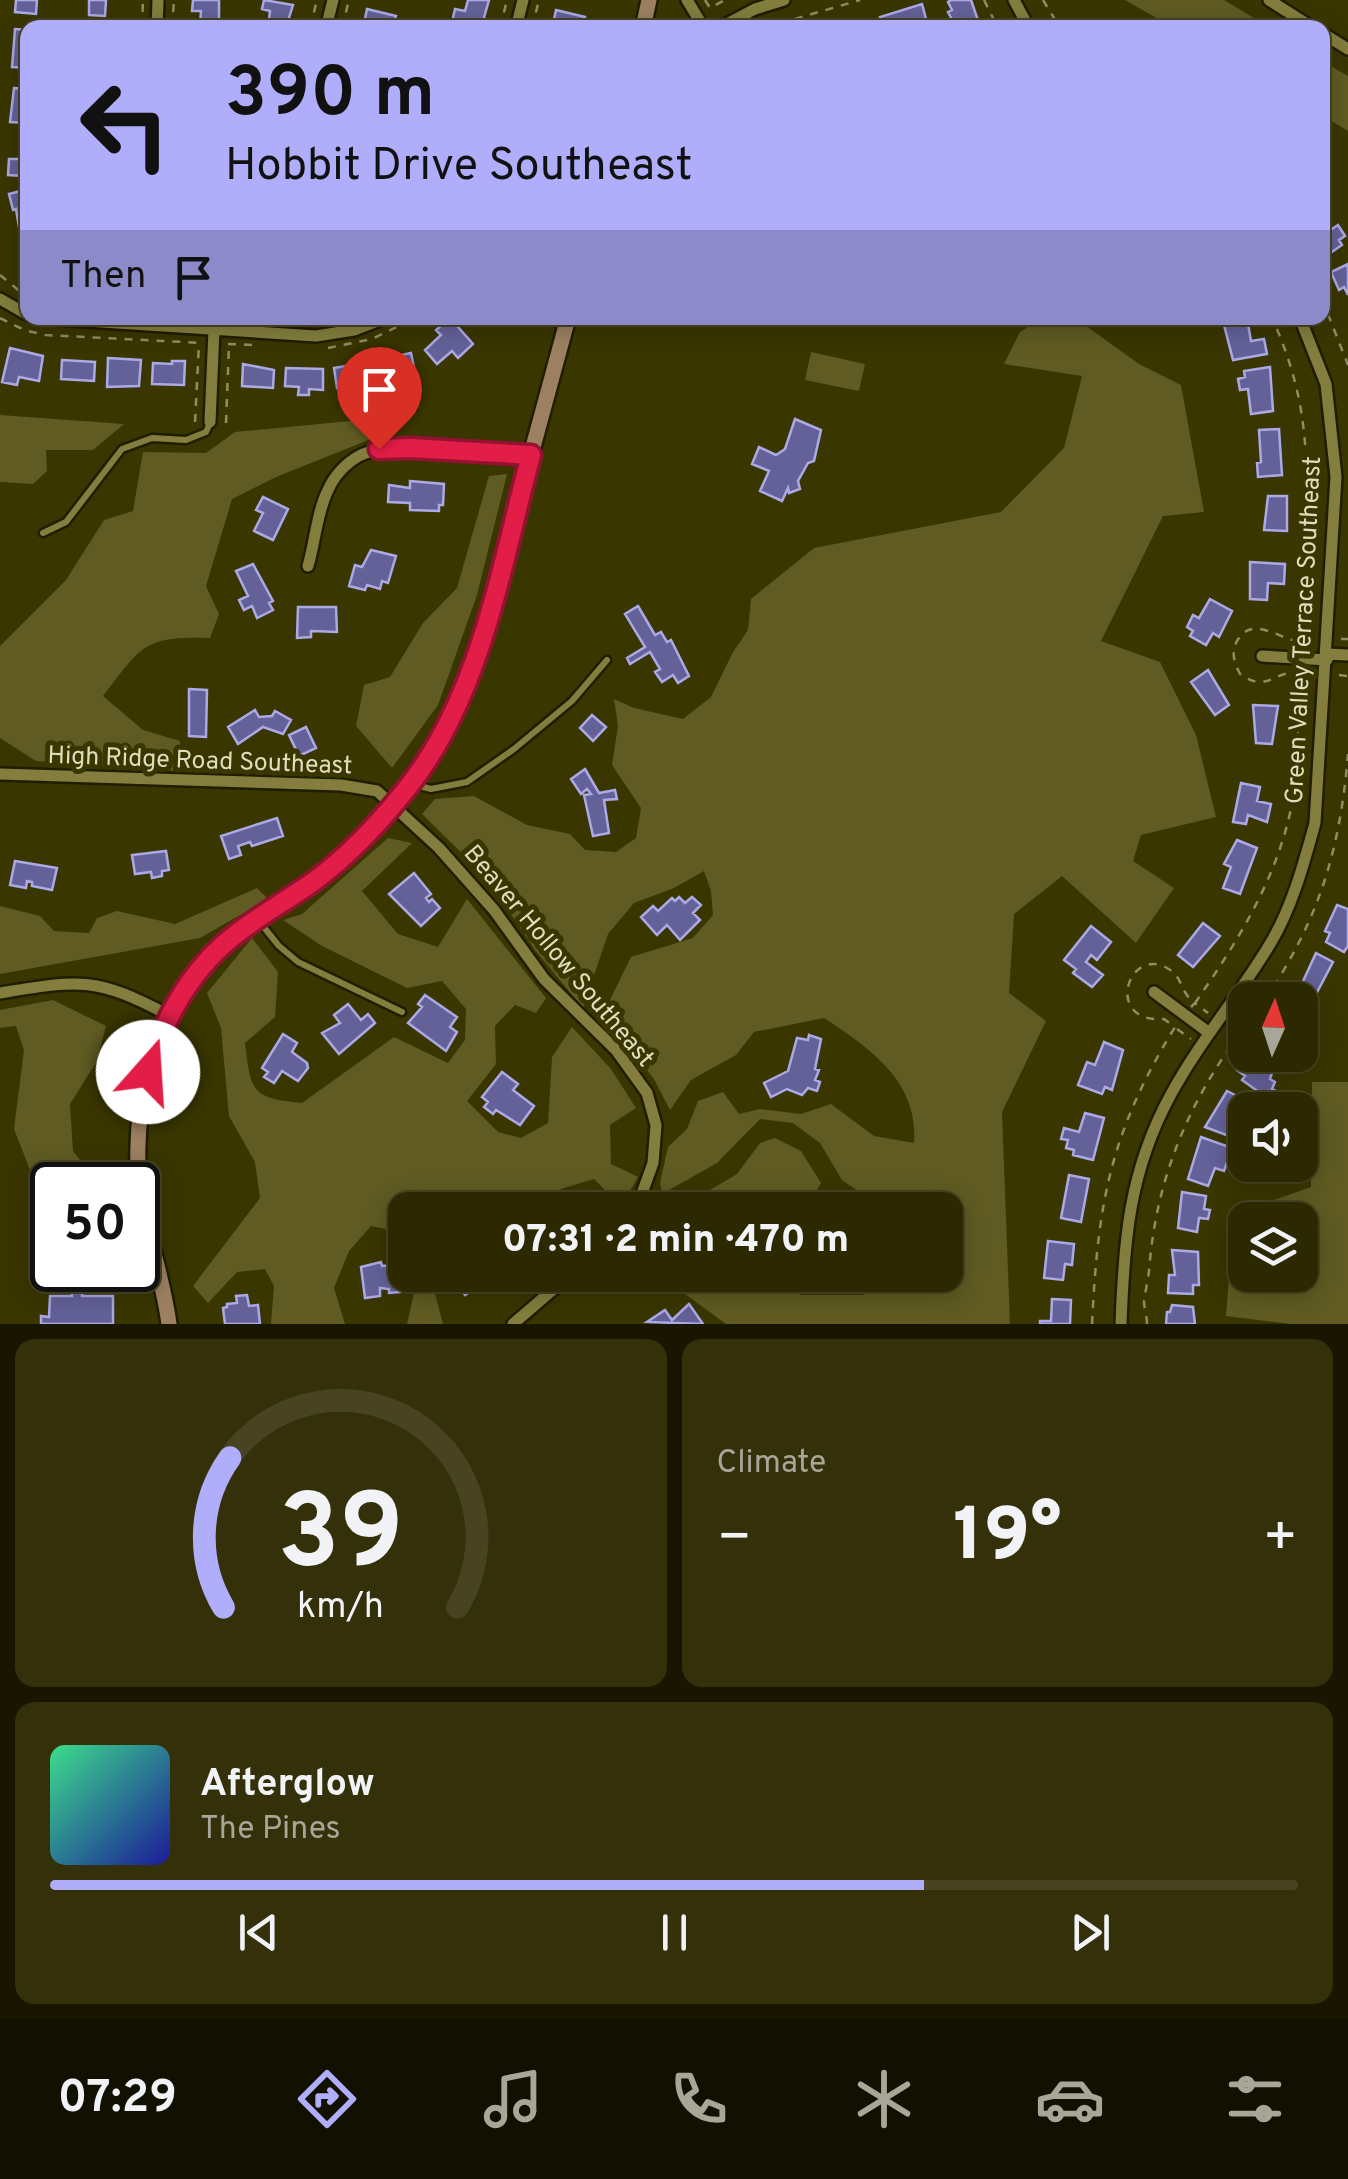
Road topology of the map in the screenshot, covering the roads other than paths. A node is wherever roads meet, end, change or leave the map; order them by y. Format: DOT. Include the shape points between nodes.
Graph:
graph roads {
  1 [pos="784,0"];
  2 [pos="1269,0"];
  3 [pos="735,20"];
  4 [pos="1300,20"];
  5 [pos="142,325"];
  6 [pos="367,325"];
  7 [pos="566,325"];
  8 [pos="1303,325"];
  9 [pos="214,330"];
  10 [pos="210,422"];
  11 [pos="531,455"];
  12 [pos="1342,478"];
  13 [pos="43,533"];
  14 [pos="308,566"];
  15 [pos="1348,655"];
  16 [pos="1262,656"];
  17 [pos="1327,657"];
  18 [pos="607,660"];
  19 [pos="0,774"];
  20 [pos="411,784"];
  21 [pos="392,806"];
  22 [pos="257,919"];
  23 [pos="1154,992"];
  24 [pos="0,994"];
  25 [pos="402,1012"];
  26 [pos="168,1015"];
  27 [pos="1208,1032"];
  28 [pos="643,1192"];
  29 [pos="550,1292"];
  30 [pos="169,1324"];
  31 [pos="513,1324"];
  32 [pos="1120,1324"];
  1 -- 3 [label="street"];
  2 -- 4 [label="street"];
  5 -- 9 [label="street"];
  6 -- 9 [label="street" via="316,336"];
  7 -- 11 [label="main road"];
  8 -- 12 [label="street, Green Valley Terrace Southeast" via="1326,384"];
  9 -- 10 [label="street"];
  10 -- 13 [label="lane" via="198,436 152,438 122,449 66,522"];
  11 -- 14 [label="street" via="411,448 361,454 327,492"];
  11 -- 20 [label="main road" via="473,664"];
  12 -- 17 [label="street, Green Valley Terrace Southeast"];
  15 -- 17 [label="street"];
  16 -- 17 [label="street"];
  17 -- 27 [label="street, Green Valley Terrace Southeast" via="1320,784 1305,860 1272,940"];
  18 -- 20 [label="lane" via="572,701 468,782"];
  19 -- 21 [label="street, High Ridge Road Southeast" via="341,785 377,791"];
  20 -- 21 [label="main road"];
  21 -- 22 [label="main road" via="319,878"];
  21 -- 28 [label="street, Beaver Hollow Southeast" via="440,848 544,979 616,1050 647,1092 656,1125"];
  22 -- 25 [label="lane" via="298,962"];
  22 -- 26 [label="main road" via="208,960"];
  23 -- 27 [label="street"];
  24 -- 26 [label="street" via="78,982 103,985"];
  26 -- 30 [label="main road" via="140,1109 138,1175"];
  27 -- 32 [label="street, Green Valley Terrace Southeast" via="1169,1098 1135,1186"];
  29 -- 31 [label="street"];
}
